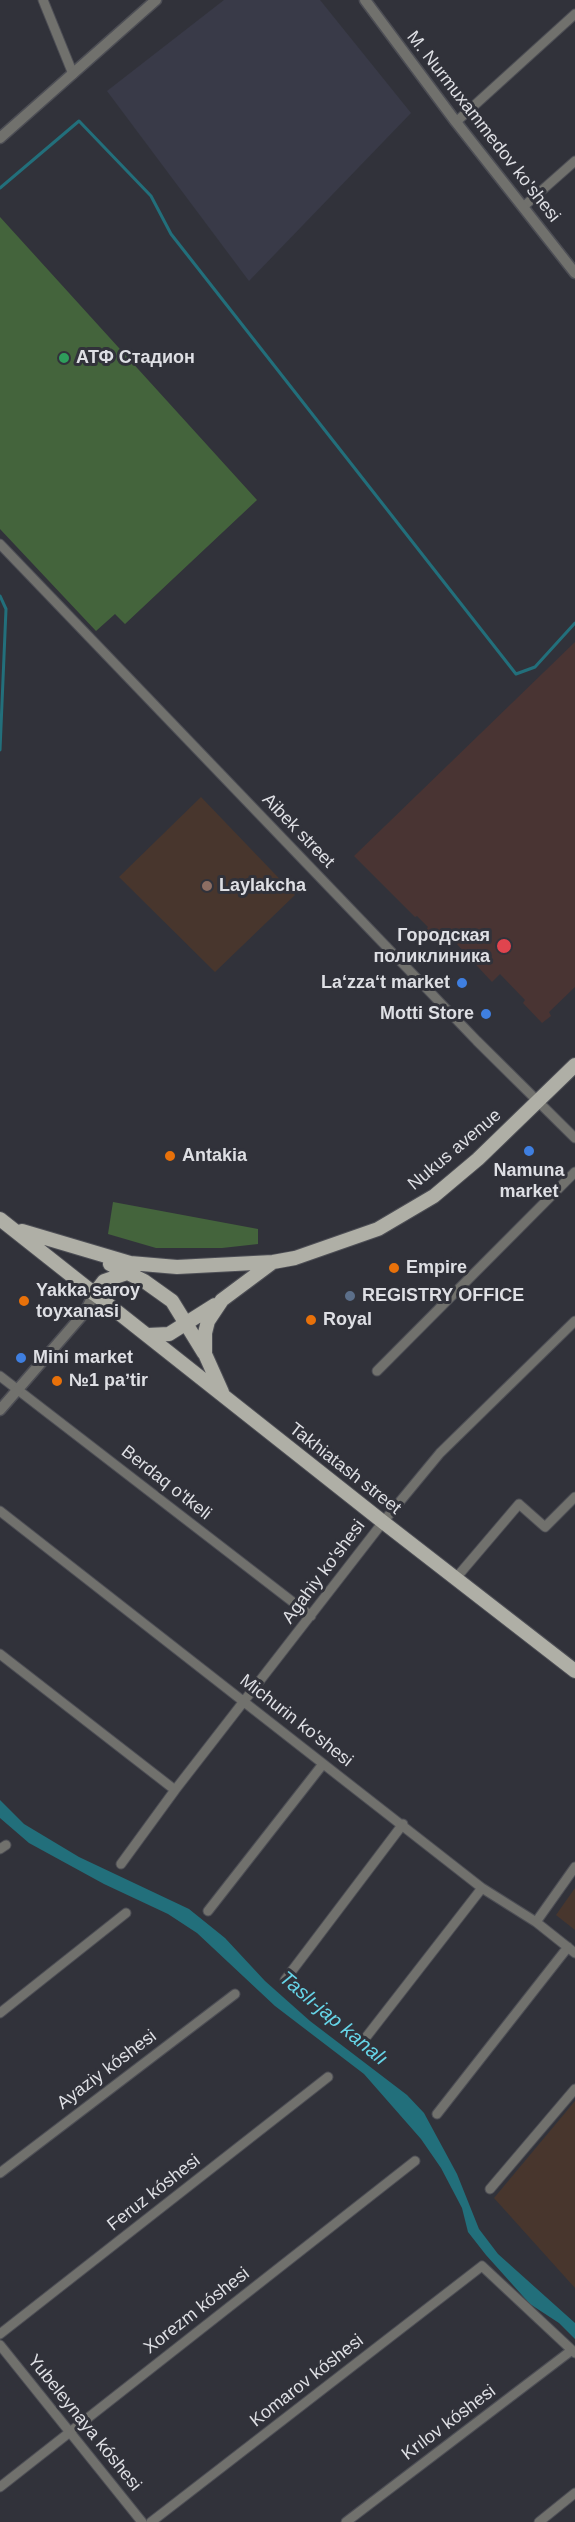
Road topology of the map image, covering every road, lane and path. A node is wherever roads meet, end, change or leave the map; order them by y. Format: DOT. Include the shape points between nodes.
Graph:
graph roads {
  1 [pos="44,0"];
  2 [pos="156,0"];
  3 [pos="365,0"];
  4 [pos="575,14"];
  5 [pos="73,74"];
  6 [pos="456,122"];
  7 [pos="0,138"];
  8 [pos="575,161"];
  9 [pos="523,207"];
  10 [pos="575,273"];
  11 [pos="0,544"];
  12 [pos="575,1065"];
  13 [pos="538,1102"];
  14 [pos="575,1138"];
  15 [pos="575,1172"];
  16 [pos="0,1219"];
  17 [pos="14,1228"];
  18 [pos="86,1251"];
  19 [pos="273,1262"];
  20 [pos="165,1266"];
  21 [pos="128,1272"];
  22 [pos="94,1294"];
  23 [pos="222,1300"];
  24 [pos="575,1321"];
  25 [pos="187,1323"];
  26 [pos="148,1335"];
  27 [pos="205,1354"];
  28 [pos="376,1371"];
  29 [pos="0,1376"];
  30 [pos="17,1389"];
  31 [pos="225,1396"];
  32 [pos="0,1410"];
  33 [pos="575,1497"];
  34 [pos="0,1511"];
  35 [pos="383,1522"];
  36 [pos="456,1578"];
  37 [pos="311,1616"];
  38 [pos="0,1654"];
  39 [pos="575,1671"];
  40 [pos="245,1701"];
  41 [pos="323,1764"];
  42 [pos="175,1790"];
  43 [pos="403,1824"];
  44 [pos="121,1864"];
  45 [pos="575,1867"];
  46 [pos="482,1888"];
  47 [pos="208,1911"];
  48 [pos="126,1913"];
  49 [pos="536,1922"];
  50 [pos="571,1950"];
  51 [pos="285,1980"];
  52 [pos="235,1994"];
  53 [pos="0,2013"];
  54 [pos="360,2045"];
  55 [pos="328,2077"];
  56 [pos="575,2089"];
  57 [pos="437,2114"];
  58 [pos="415,2161"];
  59 [pos="0,2173"];
  60 [pos="490,2188"];
  61 [pos="0,2334"];
  62 [pos="0,2345"];
  63 [pos="574,2352"];
  64 [pos="71,2432"];
  65 [pos="0,2487"];
  66 [pos="575,2493"];
  67 [pos="142,2522"];
  68 [pos="151,2522"];
  69 [pos="346,2522"];
  70 [pos="539,2522"];
  1 -- 5 [label="street"];
  2 -- 5 [label="street"];
  3 -- 6 [label="street, M. Nurmuxammedov ko'shesi"];
  4 -- 6 [label="street"];
  5 -- 7 [label="street"];
  6 -- 9 [label="street, M. Nurmuxammedov ko'shesi"];
  8 -- 9 [label="street"];
  9 -- 10 [label="street, M. Nurmuxammedov ko'shesi"];
  11 -- 13 [label="street, Aibek street"];
  12 -- 13 [label="main road, Nukus avenue"];
  13 -- 14 [label="street, Aibek street"];
  13 -- 19 [label="main road, Nukus avenue" via="434,1196 378,1229"];
  15 -- 28 [label="street"];
  16 -- 17 [label="main road"];
  17 -- 18 [label="main road"];
  17 -- 22 [label="main road, Takhiatash street"];
  18 -- 20 [label="main road" via="130,1263"];
  18 -- 21 [label="main road"];
  19 -- 20 [label="main road"];
  19 -- 23 [label="main road"];
  20 -- 21 [label="main road"];
  21 -- 22 [label="main road" via="105,1281"];
  21 -- 25 [label="main road" via="172,1301"];
  22 -- 26 [label="main road, Takhiatash street"];
  22 -- 30 [label="street" via="85,1312"];
  23 -- 25 [label="main road"];
  23 -- 27 [label="main road" via="208,1321"];
  24 -- 35 [label="street, Agahiy ko'shesi" via="440,1453"];
  25 -- 26 [label="main road" via="169,1334"];
  25 -- 27 [label="main road"];
  26 -- 31 [label="main road, Takhiatash street"];
  27 -- 31 [label="main road"];
  29 -- 30 [label="street, Berdaq o'tkeli"];
  30 -- 32 [label="street"];
  30 -- 37 [label="street, Berdaq o'tkeli"];
  31 -- 35 [label="main road, Takhiatash street"];
  33 -- 36 [label="street" via="545,1527 519,1504"];
  34 -- 40 [label="street, Michurin ko'shesi"];
  35 -- 36 [label="main road, Takhiatash street"];
  35 -- 37 [label="street, Agahiy ko'shesi"];
  36 -- 39 [label="main road, Takhiatash street"];
  37 -- 40 [label="street, Agahiy ko'shesi"];
  38 -- 42 [label="street"];
  40 -- 41 [label="street, Michurin ko'shesi"];
  40 -- 42 [label="street, Agahiy ko'shesi"];
  41 -- 43 [label="street, Michurin ko'shesi"];
  41 -- 47 [label="street"];
  42 -- 44 [label="street, Agahiy ko'shesi"];
  43 -- 46 [label="street, Michurin ko'shesi"];
  43 -- 51 [label="street"];
  45 -- 49 [label="street"];
  46 -- 49 [label="street, Michurin ko'shesi"];
  46 -- 54 [label="street"];
  48 -- 53 [label="street"];
  49 -- 50 [label="street, Michurin ko'shesi"];
  50 -- 57 [label="street"];
  52 -- 59 [label="street, Ayaziy kóshesi"];
  55 -- 61 [label="street, Feruz kóshesi"];
  56 -- 60 [label="street"];
  58 -- 64 [label="street, Xorezm kóshesi"];
  62 -- 64 [label="street, Yubeleynaya kóshesi"];
  63 -- 68 [label="street, Komarov kóshesi" via="483,2266"];
  63 -- 69 [label="street, Krılov kóshesi"];
  64 -- 65 [label="street, Xorezm kóshesi"];
  64 -- 67 [label="street, Yubeleynaya kóshesi"];
  66 -- 70 [label="street"];
}
